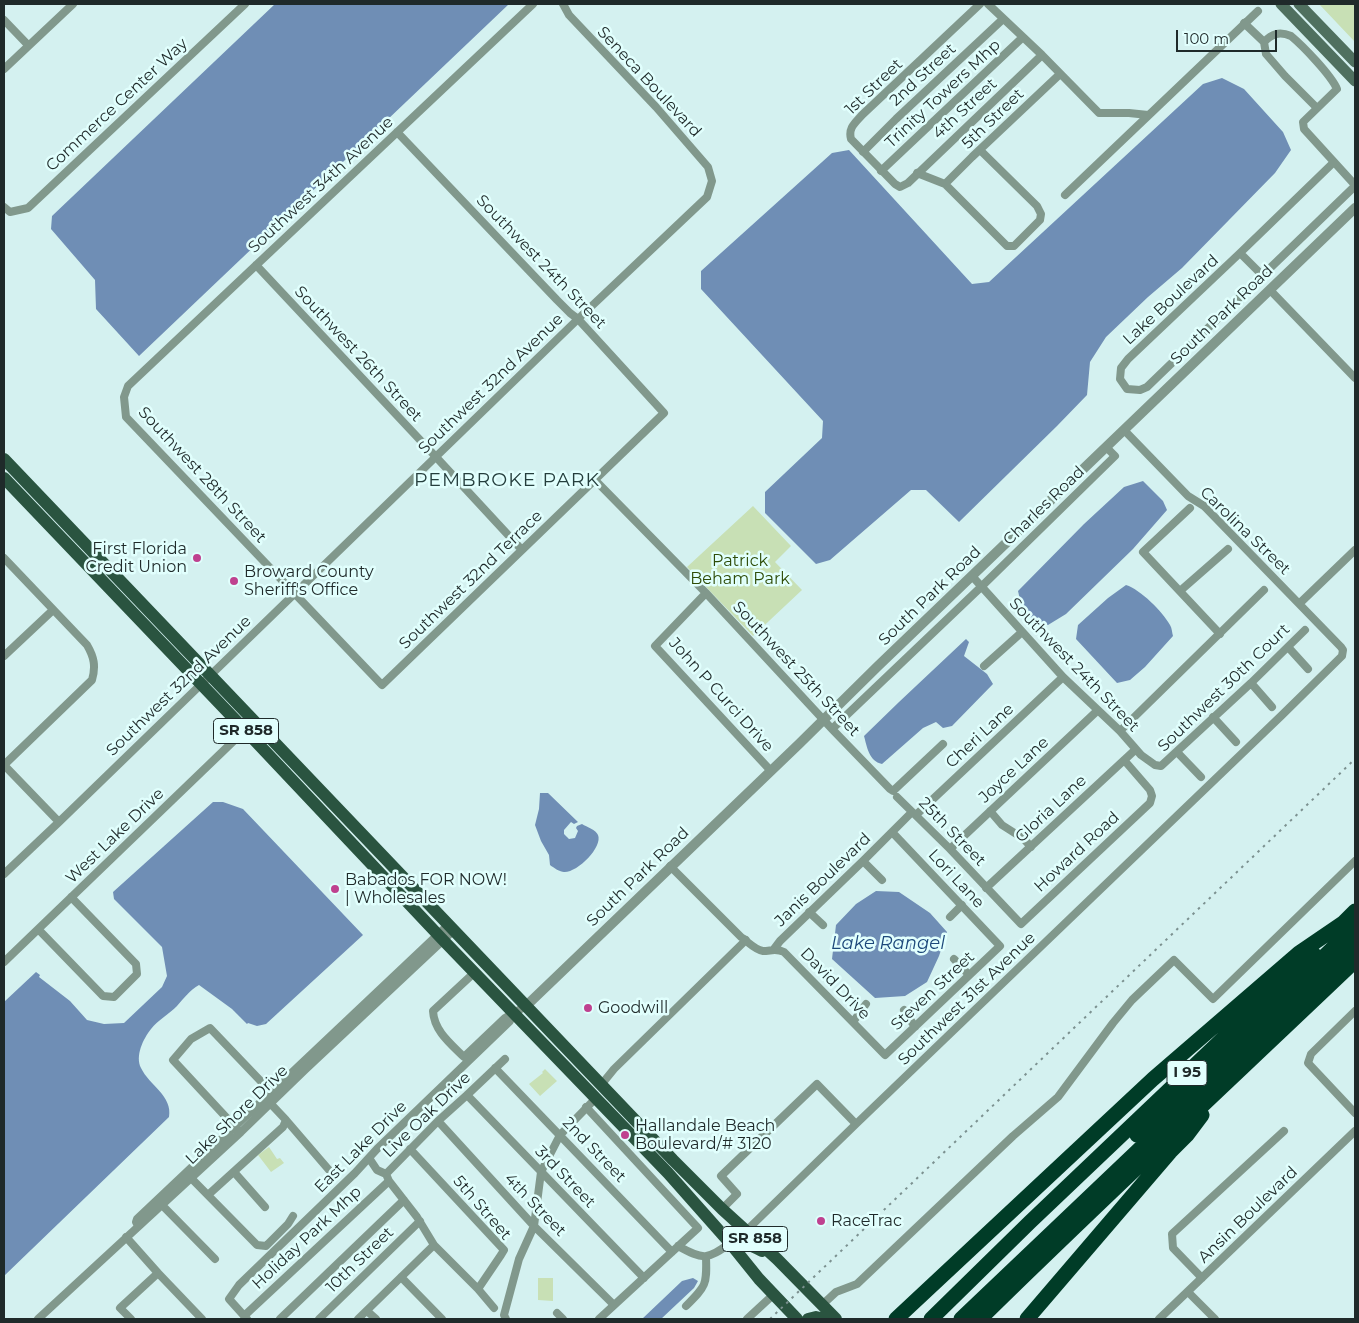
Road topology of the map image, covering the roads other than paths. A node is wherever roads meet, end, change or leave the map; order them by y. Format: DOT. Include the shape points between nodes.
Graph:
graph roads {
  1 [pos="73,4"];
  2 [pos="244,4"];
  3 [pos="533,4"];
  4 [pos="563,4"];
  5 [pos="980,4"];
  6 [pos="988,4"];
  7 [pos="1281,4"];
  8 [pos="1300,5"];
  9 [pos="1261,7"];
  10 [pos="1003,19"];
  11 [pos="4,20"];
  12 [pos="1244,23"];
  13 [pos="1023,37"];
  14 [pos="1264,42"];
  15 [pos="28,45"];
  16 [pos="1042,55"];
  17 [pos="1355,62"];
  18 [pos="4,68"];
  19 [pos="1060,74"];
  20 [pos="1355,81"];
  21 [pos="1317,108"];
  22 [pos="1148,115"];
  23 [pos="397,132"];
  24 [pos="980,150"];
  25 [pos="864,152"];
  26 [pos="1334,162"];
  27 [pos="881,171"];
  28 [pos="917,173"];
  29 [pos="712,181"];
  30 [pos="908,182"];
  31 [pos="945,184"];
  32 [pos="1355,185"];
  33 [pos="1065,194"];
  34 [pos="4,208"];
  35 [pos="1355,208"];
  36 [pos="1240,253"];
  37 [pos="256,265"];
  38 [pos="1263,276"];
  39 [pos="1270,290"];
  40 [pos="578,319"];
  41 [pos="1355,378"];
  42 [pos="128,386"];
  43 [pos="664,413"];
  44 [pos="1124,430"];
  45 [pos="1106,447"];
  46 [pos="436,457"];
  47 [pos="4,459"];
  48 [pos="4,478"];
  49 [pos="595,480"];
  50 [pos="1190,508"];
  51 [pos="1228,549"];
  52 [pos="522,550"];
  53 [pos="1355,550"];
  54 [pos="85,554"];
  55 [pos="4,558"];
  56 [pos="972,576"];
  57 [pos="981,587"];
  58 [pos="1264,590"];
  59 [pos="1180,592"];
  60 [pos="295,593"];
  61 [pos="706,593"];
  62 [pos="1300,603"];
  63 [pos="53,610"];
  64 [pos="1305,630"];
  65 [pos="1022,632"];
  66 [pos="1220,634"];
  67 [pos="1288,647"];
  68 [pos="1343,653"];
  69 [pos="4,656"];
  70 [pos="984,666"];
  71 [pos="1308,669"];
  72 [pos="1063,677"];
  73 [pos="206,680"];
  74 [pos="1251,683"];
  75 [pos="382,685"];
  76 [pos="1272,707"];
  77 [pos="1097,711"];
  78 [pos="1213,717"];
  79 [pos="823,719"];
  80 [pos="832,729"];
  81 [pos="245,730"];
  82 [pos="1120,731"];
  83 [pos="1236,742"];
  84 [pos="942,744"];
  85 [pos="1135,750"];
  86 [pos="1177,752"];
  87 [pos="1124,760"];
  88 [pos="4,765"];
  89 [pos="1161,766"];
  90 [pos="771,771"];
  91 [pos="1201,777"];
  92 [pos="291,779"];
  93 [pos="895,794"];
  94 [pos="990,811"];
  95 [pos="913,814"];
  96 [pos="59,822"];
  97 [pos="354,826"];
  98 [pos="892,832"];
  99 [pos="346,837"];
  100 [pos="1030,846"];
  101 [pos="950,849"];
  102 [pos="863,860"];
  103 [pos="1355,861"];
  104 [pos="670,866"];
  105 [pos="4,874"];
  106 [pos="882,880"];
  107 [pos="411,886"];
  108 [pos="986,888"];
  109 [pos="71,897"];
  110 [pos="962,905"];
  111 [pos="1355,911"];
  112 [pos="809,912"];
  113 [pos="950,917"];
  114 [pos="823,925"];
  115 [pos="1349,925"];
  116 [pos="451,928"];
  117 [pos="38,929"];
  118 [pos="441,938"];
  119 [pos="746,940"];
  120 [pos="1355,944"];
  121 [pos="1000,946"];
  122 [pos="774,949"];
  123 [pos="954,959"];
  124 [pos="4,962"];
  125 [pos="1353,964"];
  126 [pos="475,972"];
  127 [pos="969,975"];
  128 [pos="866,1004"];
  129 [pos="526,1006"];
  130 [pos="904,1010"];
  131 [pos="1355,1011"];
  132 [pos="512,1014"];
  133 [pos="853,1022"];
  134 [pos="915,1027"];
  135 [pos="885,1055"];
  136 [pos="505,1059"];
  137 [pos="496,1068"];
  138 [pos="601,1085"];
  139 [pos="1222,1088"];
  140 [pos="1182,1093"];
  141 [pos="468,1095"];
  142 [pos="272,1098"];
  143 [pos="591,1102"];
  144 [pos="626,1111"];
  145 [pos="1355,1113"];
  146 [pos="286,1120"];
  147 [pos="438,1121"];
  148 [pos="856,1124"];
  149 [pos="238,1129"];
  150 [pos="1284,1131"];
  151 [pos="1355,1131"];
  152 [pos="560,1135"];
  153 [pos="1148,1142"];
  154 [pos="410,1149"];
  155 [pos="369,1158"];
  156 [pos="328,1170"];
  157 [pos="234,1172"];
  158 [pos="541,1172"];
  159 [pos="187,1178"];
  160 [pos="387,1178"];
  161 [pos="208,1195"];
  162 [pos="404,1200"];
  163 [pos="159,1202"];
  164 [pos="265,1207"];
  165 [pos="722,1209"];
  166 [pos="293,1216"];
  167 [pos="706,1216"];
  168 [pos="419,1219"];
  169 [pos="1030,1222"];
  170 [pos="534,1226"];
  171 [pos="746,1231"];
  172 [pos="126,1237"];
  173 [pos="730,1243"];
  174 [pos="434,1245"];
  175 [pos="675,1249"];
  176 [pos="706,1256"];
  177 [pos="215,1259"];
  178 [pos="777,1259"];
  179 [pos="158,1273"];
  180 [pos="401,1277"];
  181 [pos="644,1278"];
  182 [pos="1202,1278"];
  183 [pos="478,1289"];
  184 [pos="1188,1292"];
  185 [pos="773,1295"];
  186 [pos="1000,1300"];
  187 [pos="614,1305"];
  188 [pos="822,1305"];
  189 [pos="686,1306"];
  190 [pos="494,1308"];
  191 [pos="367,1311"];
  192 [pos="245,1318"];
  193 [pos="38,1319"];
  194 [pos="131,1319"];
  195 [pos="202,1319"];
  196 [pos="280,1319"];
  197 [pos="319,1319"];
  198 [pos="358,1319"];
  199 [pos="376,1319"];
  200 [pos="442,1319"];
  201 [pos="506,1319"];
  202 [pos="599,1319"];
  203 [pos="747,1319"];
  204 [pos="797,1319"];
  205 [pos="808,1319"];
  206 [pos="825,1319"];
  207 [pos="836,1319"];
  208 [pos="896,1319"];
  209 [pos="932,1319"];
  210 [pos="950,1319"];
  211 [pos="961,1319"];
  212 [pos="980,1319"];
  213 [pos="1027,1319"];
  214 [pos="1159,1319"];
  215 [pos="1215,1319"];
  1 -- 15 [label="street"];
  2 -- 34 [label="street, Commerce Center Way" via="28,208 10,212"];
  3 -- 23 [label="street, Southwest 34th Avenue"];
  4 -- 29 [label="street, Seneca Boulevard" via="569,15 708,167"];
  5 -- 25 [label="street, 1st Street" via="850,128 851,138"];
  6 -- 10 [label="street"];
  7 -- 20 [label="main road"];
  8 -- 17 [label="main road"];
  9 -- 12 [label="street"];
  10 -- 13 [label="street"];
  10 -- 25 [label="street, 2nd Street"];
  11 -- 15 [label="street"];
  12 -- 14 [label="street"];
  12 -- 22 [label="street"];
  13 -- 16 [label="street"];
  13 -- 27 [label="street, Trinity Towers Mhp"];
  14 -- 21 [label="street" via="1266,54"];
  14 -- 21 [label="street" via="1276,33 1291,36 1331,78 1337,89"];
  15 -- 18 [label="street"];
  16 -- 19 [label="street"];
  16 -- 28 [label="street, 4th Street"];
  19 -- 22 [label="street" via="1099,113"];
  19 -- 24 [label="street, 5th Street"];
  21 -- 26 [label="street" via="1303,122 1304,129"];
  22 -- 33 [label="street"];
  23 -- 37 [label="street, Southwest 34th Avenue"];
  23 -- 40 [label="street, Southwest 24th Street"];
  24 -- 31 [label="street, 5th Street"];
  24 -- 31 [label="street" via="1037,206 1041,214 1040,220 1014,246 1006,246"];
  25 -- 27 [label="street, 1st Street"];
  26 -- 32 [label="street"];
  26 -- 36 [label="street, Lake Boulevard"];
  27 -- 30 [label="street, 1st Street" via="897,186"];
  28 -- 30 [label="street, 4th Street"];
  28 -- 31 [label="street"];
  29 -- 40 [label="street, Southwest 32nd Avenue" via="707,197"];
  32 -- 38 [label="street"];
  35 -- 39 [label="street, South Park Road"];
  36 -- 38 [label="street, Lake Boulevard"];
  36 -- 38 [label="street, Lake Boulevard" via="1128,359 1121,368 1120,378 1127,389 1148,387"];
  37 -- 42 [label="street, Southwest 34th Avenue"];
  37 -- 46 [label="street, Southwest 26th Street"];
  39 -- 41 [label="street"];
  39 -- 44 [label="street, South Park Road"];
  40 -- 43 [label="street, Southwest 24th Street"];
  40 -- 46 [label="street, Southwest 32nd Avenue"];
  42 -- 60 [label="street, Southwest 28th Street" via="124,397 126,416"];
  43 -- 49 [label="street, Southwest 32nd Terrace"];
  44 -- 45 [label="street, South Park Road"];
  44 -- 62 [label="street, Carolina Street"];
  45 -- 56 [label="street, South Park Road"];
  45 -- 57 [label="street, Charles Road" via="1115,456"];
  46 -- 52 [label="street, Southwest 26th Street"];
  46 -- 60 [label="street, Southwest 32nd Avenue"];
  47 -- 54 [label="main road, SR 858"];
  48 -- 54 [label="main road"];
  49 -- 52 [label="street, Southwest 32nd Terrace"];
  49 -- 61 [label="street, Southwest 25th Street"];
  50 -- 59 [label="street" via="1143,552"];
  51 -- 59 [label="street"];
  52 -- 75 [label="street, Southwest 32nd Terrace"];
  53 -- 62 [label="street"];
  54 -- 73 [label="main road, SR 858"];
  54 -- 73 [label="main road, SR 858" via="140,601"];
  55 -- 63 [label="street"];
  56 -- 57 [label="street, Southwest 24th Street"];
  56 -- 79 [label="street, South Park Road"];
  57 -- 65 [label="street, Southwest 24th Street"];
  57 -- 80 [label="street, Charles Road"];
  58 -- 66 [label="street"];
  59 -- 66 [label="street"];
  60 -- 73 [label="street, Southwest 32nd Avenue"];
  60 -- 75 [label="street, Southwest 28th Street"];
  61 -- 79 [label="street, Southwest 25th Street"];
  61 -- 90 [label="street, John P Curci Drive" via="655,646"];
  62 -- 68 [label="street, Carolina Street"];
  63 -- 69 [label="street"];
  63 -- 88 [label="street" via="91,652 94,660 92,680"];
  64 -- 67 [label="street, Southwest 30th Court"];
  65 -- 70 [label="street"];
  65 -- 72 [label="street, Southwest 24th Street"];
  66 -- 82 [label="street"];
  67 -- 71 [label="street"];
  67 -- 74 [label="street, Southwest 30th Court"];
  68 -- 148 [label="street, Southwest 31st Avenue" via="1341,659"];
  72 -- 77 [label="street, Southwest 24th Street"];
  72 -- 95 [label="street, Cheri Lane"];
  73 -- 81 [label="main road, SR 858"];
  73 -- 96 [label="street, Southwest 32nd Avenue"];
  73 -- 97 [label="main road, SR 858"];
  74 -- 76 [label="street"];
  74 -- 78 [label="street, Southwest 30th Court"];
  77 -- 82 [label="street, Southwest 24th Street"];
  77 -- 94 [label="street, Joyce Lane"];
  78 -- 83 [label="street"];
  78 -- 86 [label="street, Southwest 30th Court"];
  79 -- 80 [label="street, Southwest 25th Street"];
  79 -- 90 [label="street, South Park Road"];
  80 -- 93 [label="street, Southwest 25th Street"];
  81 -- 92 [label="main road, SR 858"];
  81 -- 109 [label="street, West Lake Drive"];
  82 -- 85 [label="street, Southwest 24th Street"];
  84 -- 93 [label="street"];
  85 -- 87 [label="street, Gloria Lane"];
  85 -- 89 [label="street, Southwest 24th Street"];
  86 -- 89 [label="street, Southwest 30th Court"];
  86 -- 91 [label="street"];
  87 -- 100 [label="street, Gloria Lane"];
  87 -- 108 [label="street, Howard Road" via="1150,790 1150,803 1021,924"];
  88 -- 96 [label="street"];
  90 -- 104 [label="street, South Park Road"];
  92 -- 97 [label="main road" via="306,786 342,824"];
  92 -- 99 [label="main road, SR 858"];
  93 -- 95 [label="street, 25th Street"];
  94 -- 100 [label="street" via="1002,825"];
  94 -- 101 [label="street, Joyce Lane"];
  95 -- 98 [label="street, Cheri Lane"];
  95 -- 101 [label="street, 25th Street"];
  96 -- 105 [label="street, Southwest 32nd Avenue"];
  97 -- 107 [label="main road, SR 858"];
  98 -- 102 [label="street, Janis Boulevard"];
  98 -- 110 [label="street, Lori Lane"];
  99 -- 107 [label="main road" via="361,842 397,880"];
  99 -- 118 [label="main road, SR 858"];
  100 -- 108 [label="street, Gloria Lane"];
  101 -- 108 [label="street, 25th Street"];
  102 -- 106 [label="street"];
  102 -- 112 [label="street, Janis Boulevard"];
  103 -- 188 [label="street" via="1213,999 1174,960 1132,1000 1058,1097 857,1284 836,1292"];
  104 -- 119 [label="street, David Drive"];
  104 -- 129 [label="street, South Park Road"];
  107 -- 116 [label="main road, SR 858"];
  109 -- 117 [label="street, West Lake Drive"];
  109 -- 117 [label="street" via="136,964 137,974 114,997 103,996"];
  110 -- 113 [label="street"];
  110 -- 121 [label="street, Lori Lane"];
  111 -- 115 [label="highway, I 95"];
  112 -- 114 [label="street"];
  112 -- 122 [label="street, Janis Boulevard"];
  115 -- 140 [label="highway"];
  115 -- 169 [label="highway, I 95" via="1293,973"];
  115 -- 208 [label="highway" via="1299,953 1153,1079"];
  116 -- 118 [label="street, Lake Shore Drive"];
  116 -- 129 [label="main road, SR 858"];
  117 -- 124 [label="street, West Lake Drive"];
  118 -- 126 [label="main road, SR 858"];
  118 -- 142 [label="street, Lake Shore Drive"];
  119 -- 122 [label="street, David Drive" via="764,951"];
  119 -- 138 [label="street"];
  120 -- 153 [label="highway"];
  121 -- 127 [label="street, Steven Street"];
  122 -- 133 [label="street, David Drive" via="784,952"];
  123 -- 127 [label="street"];
  125 -- 139 [label="highway, I 95"];
  126 -- 132 [label="main road, SR 858"];
  126 -- 132 [label="street" via="433,1011 442,1035 464,1057"];
  127 -- 134 [label="street, Steven Street"];
  128 -- 133 [label="street"];
  129 -- 132 [label="street"];
  129 -- 138 [label="main road, SR 858"];
  130 -- 134 [label="street"];
  131 -- 145 [label="street" via="1311,1054 1308,1063"];
  132 -- 143 [label="main road, SR 858"];
  132 -- 155 [label="street, East Lake Drive" via="510,1021"];
  133 -- 135 [label="street, David Drive"];
  134 -- 135 [label="street, Steven Street"];
  136 -- 137 [label="street, Live Oak Drive"];
  137 -- 141 [label="street, Live Oak Drive"];
  137 -- 152 [label="street, 2nd Street"];
  138 -- 144 [label="main road, SR 858"];
  139 -- 186 [label="highway, I 95"];
  139 -- 213 [label="highway" via="1187,1135"];
  140 -- 169 [label="highway" via="1058,1209"];
  140 -- 210 [label="highway"];
  141 -- 147 [label="street, Live Oak Drive"];
  141 -- 158 [label="street, 3rd Street"];
  142 -- 146 [label="street"];
  142 -- 149 [label="street, Lake Shore Drive"];
  142 -- 149 [label="street" via="210,1028 191,1039 173,1060"];
  143 -- 144 [label="main road" via="598,1097 606,1098"];
  143 -- 152 [label="street"];
  143 -- 167 [label="main road, SR 858" via="668,1172"];
  143 -- 175 [label="street" via="698,1228"];
  144 -- 165 [label="main road, SR 858"];
  146 -- 156 [label="street"];
  146 -- 157 [label="street" via="283,1127"];
  147 -- 154 [label="street, Live Oak Drive"];
  147 -- 170 [label="street, 4th Street"];
  148 -- 165 [label="street" via="817,1084 721,1176 737,1194"];
  148 -- 171 [label="street, Southwest 31st Avenue"];
  149 -- 159 [label="street, Lake Shore Drive"];
  150 -- 182 [label="street" via="1172,1234 1173,1248"];
  151 -- 182 [label="street, Ansin Boulevard"];
  152 -- 158 [label="street"];
  152 -- 175 [label="street, 2nd Street"];
  153 -- 186 [label="highway" via="1035,1254"];
  153 -- 211 [label="highway"];
  154 -- 160 [label="street, Live Oak Drive"];
  154 -- 183 [label="street, 5th Street" via="504,1250"];
  155 -- 160 [label="street"];
  155 -- 192 [label="street, East Lake Drive" via="239,1284 229,1299"];
  157 -- 161 [label="street"];
  157 -- 164 [label="street"];
  158 -- 170 [label="street"];
  158 -- 181 [label="street, 3rd Street"];
  159 -- 161 [label="street"];
  159 -- 163 [label="street, Lake Shore Drive"];
  160 -- 162 [label="street, Live Oak Drive"];
  160 -- 192 [label="street, Holiday Park Mhp"];
  161 -- 166 [label="street" via="257,1245 266,1246"];
  162 -- 168 [label="street, Live Oak Drive"];
  162 -- 196 [label="street"];
  163 -- 172 [label="street, Lake Shore Drive"];
  163 -- 177 [label="street"];
  165 -- 171 [label="main road, SR 858"];
  167 -- 171 [label="main road" via="730,1231"];
  167 -- 173 [label="main road, SR 858"];
  168 -- 174 [label="street, Live Oak Drive"];
  168 -- 197 [label="street, 10th Street"];
  169 -- 209 [label="highway, I 95"];
  170 -- 187 [label="street, 4th Street"];
  170 -- 201 [label="street" via="519,1259 504,1315"];
  171 -- 178 [label="main road, SR 858"];
  172 -- 179 [label="street"];
  172 -- 193 [label="street, Lake Shore Drive"];
  173 -- 176 [label="street" via="716,1254"];
  173 -- 178 [label="main road" via="752,1245"];
  173 -- 185 [label="main road, SR 858"];
  174 -- 180 [label="street"];
  174 -- 183 [label="street, Live Oak Drive"];
  175 -- 176 [label="street"];
  175 -- 181 [label="street"];
  176 -- 189 [label="street" via="706,1277 702,1289"];
  178 -- 188 [label="main road, SR 858"];
  179 -- 194 [label="street" via="120,1308"];
  179 -- 195 [label="street"];
  180 -- 191 [label="street"];
  180 -- 200 [label="street"];
  181 -- 187 [label="street"];
  182 -- 184 [label="street, Ansin Boulevard"];
  183 -- 190 [label="street, Live Oak Drive"];
  184 -- 214 [label="street, Ansin Boulevard"];
  184 -- 215 [label="street"];
  185 -- 203 [label="street"];
  185 -- 204 [label="main road, SR 858"];
  186 -- 212 [label="highway, I 95"];
  187 -- 202 [label="street"];
  188 -- 207 [label="main road, SR 858"];
  191 -- 198 [label="street"];
  191 -- 199 [label="street"];
  205 -- 206 [label="main road"];
}
